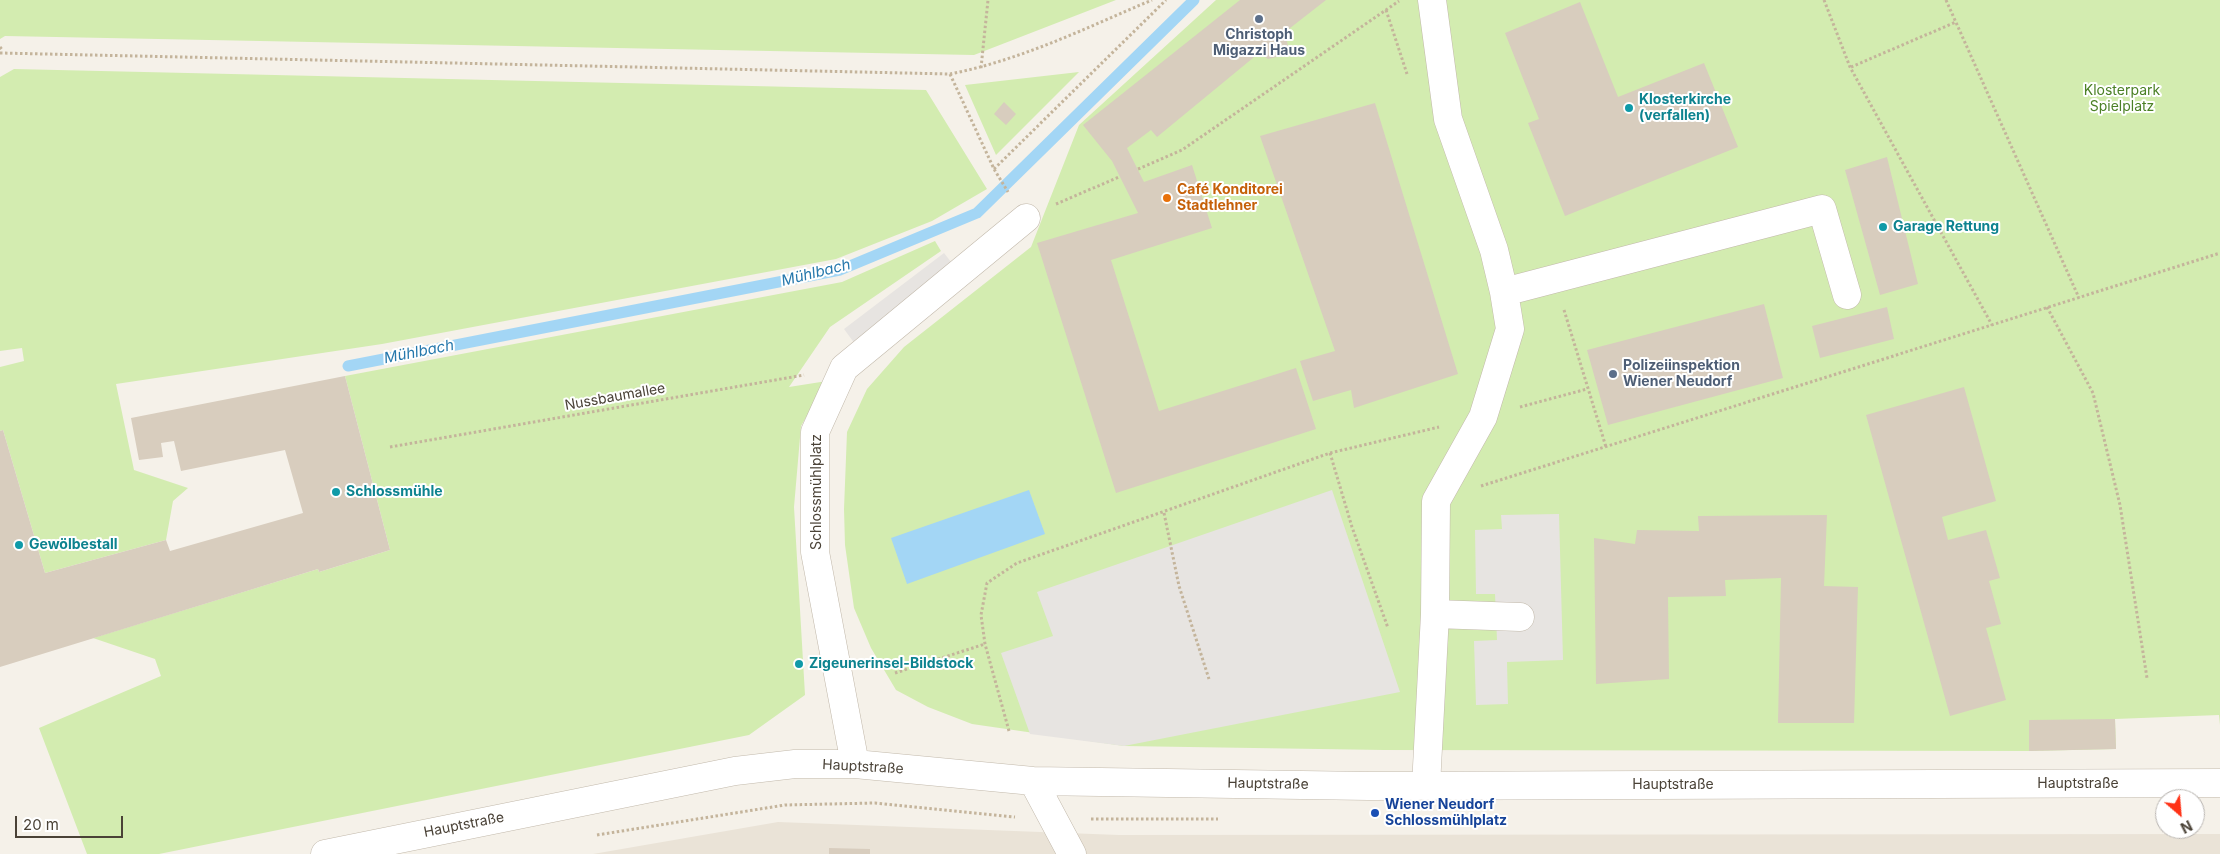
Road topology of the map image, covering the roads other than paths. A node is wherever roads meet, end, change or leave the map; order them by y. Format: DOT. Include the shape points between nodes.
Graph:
graph roads {
  1 [pos="1432,0"];
  2 [pos="1026,218"];
  3 [pos="1504,292"];
  4 [pos="1847,295"];
  5 [pos="1435,614"];
  6 [pos="1520,618"];
  7 [pos="855,764"];
  8 [pos="1033,781"];
  9 [pos="2220,783"];
  10 [pos="1426,786"];
  11 [pos="325,854"];
  12 [pos="1072,854"];
  1 -- 3 [label="street" via="1448,120 1494,250"];
  2 -- 7 [label="street, Schlossmühlplatz" via="844,368 815,432 816,552"];
  3 -- 4 [label="street" via="1822,209"];
  3 -- 5 [label="street" via="1510,329 1483,417 1436,500"];
  5 -- 6 [label="street"];
  5 -- 10 [label="street"];
  7 -- 8 [label="street, Hauptstraße"];
  7 -- 11 [label="street, Hauptstraße" via="795,764 735,771"];
  8 -- 10 [label="street, Hauptstraße"];
  8 -- 12 [label="street"];
  9 -- 10 [label="street, Hauptstraße"];
}
